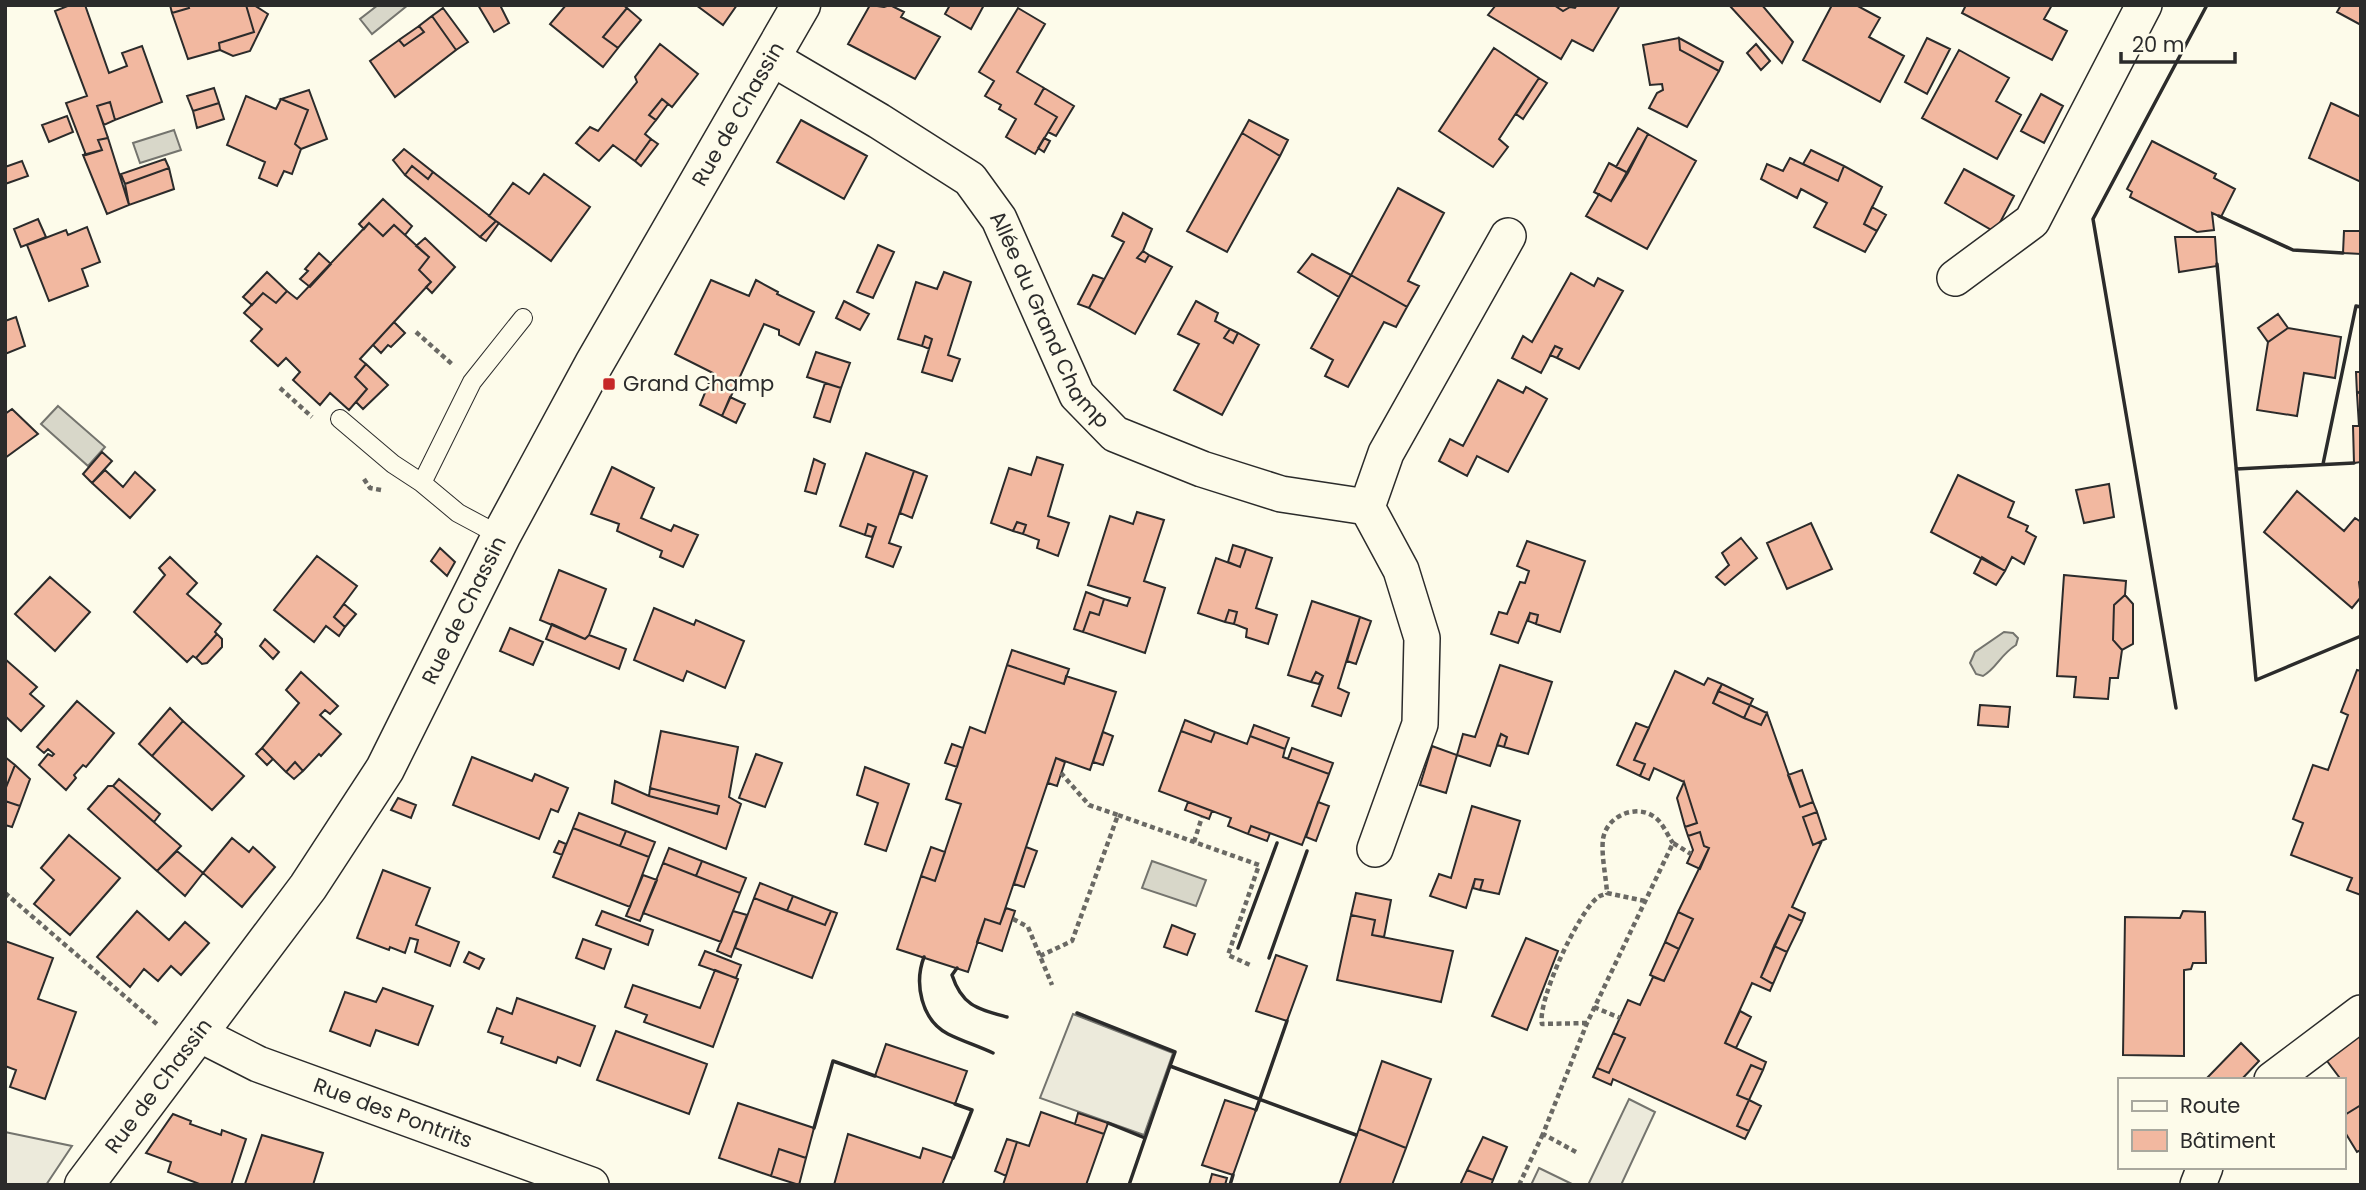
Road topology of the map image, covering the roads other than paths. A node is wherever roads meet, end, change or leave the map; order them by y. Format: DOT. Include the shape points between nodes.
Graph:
graph roads {
  1 [pos="801,5"];
  2 [pos="2144,5"];
  3 [pos="770,57"];
  4 [pos="1508,236"];
  5 [pos="1955,278"];
  6 [pos="523,318"];
  7 [pos="340,419"];
  8 [pos="422,483"];
  9 [pos="1367,507"];
  10 [pos="501,537"];
  11 [pos="1375,849"];
  12 [pos="2361,1013"];
  13 [pos="191,1041"];
  14 [pos="2275,1078"];
  15 [pos="2204,1169"];
  16 [pos="576,1182"];
  17 [pos="84,1185"];
  18 [pos="2197,1185"];
  1 -- 3 [label="main road, Rue de Chassin"];
  2 -- 5 [label="street" via="2032,221"];
  3 -- 9 [label="street, Allée du Grand Champ" via="970,180 999,219 1077,395 1115,434 1281,494"];
  3 -- 10 [label="main road, Rue de Chassin"];
  4 -- 9 [label="street" via="1386,453"];
  6 -- 8 [label="lane" via="472,382"];
  7 -- 8 [label="lane"];
  8 -- 10 [label="lane" via="458,513"];
  9 -- 11 [label="street" via="1401,570 1422,638 1420,724"];
  10 -- 13 [label="main road, Rue de Chassin" via="385,769 308,887"];
  12 -- 14 [label="street"];
  13 -- 16 [label="street, Rue des Pontrits"];
  13 -- 17 [label="main road, Rue de Chassin"];
  15 -- 18 [label="street"];
}
